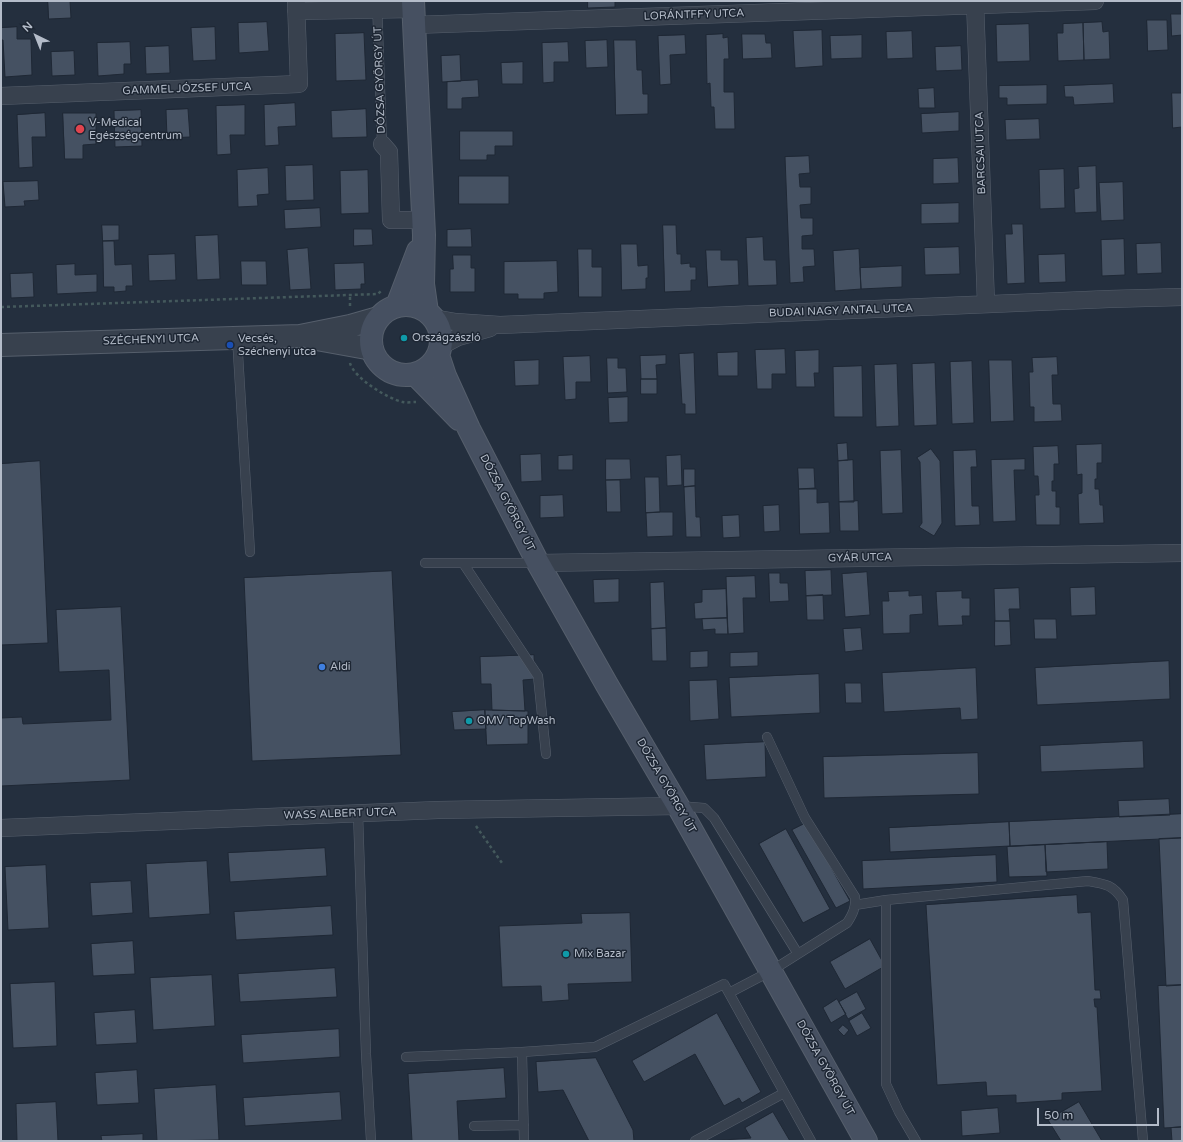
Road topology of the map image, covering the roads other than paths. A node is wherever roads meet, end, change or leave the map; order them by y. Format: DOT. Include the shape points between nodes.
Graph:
graph roads {
  1 [pos="1095,1"];
  2 [pos="975,3"];
  3 [pos="378,5"];
  4 [pos="296,6"];
  5 [pos="414,12"];
  6 [pos="1,96"];
  7 [pos="382,144"];
  8 [pos="424,227"];
  9 [pos="1182,298"];
  10 [pos="986,304"];
  11 [pos="397,306"];
  12 [pos="430,315"];
  13 [pos="378,318"];
  14 [pos="500,325"];
  15 [pos="350,336"];
  16 [pos="237,337"];
  17 [pos="1,345"];
  18 [pos="372,349"];
  19 [pos="439,350"];
  20 [pos="422,381"];
  21 [pos="469,429"];
  22 [pos="250,552"];
  23 [pos="1182,553"];
  24 [pos="463,563"];
  25 [pos="538,563"];
  26 [pos="424,564"];
  27 [pos="767,737"];
  28 [pos="546,754"];
  29 [pos="678,806"];
  30 [pos="358,813"];
  31 [pos="1,828"];
  32 [pos="886,900"];
  33 [pos="855,905"];
  34 [pos="798,954"];
  35 [pos="771,971"];
  36 [pos="729,993"];
  37 [pos="522,1052"];
  38 [pos="406,1057"];
  39 [pos="784,1093"];
  40 [pos="524,1125"];
  41 [pos="474,1126"];
  42 [pos="371,1141"];
  43 [pos="524,1141"];
  44 [pos="695,1141"];
  45 [pos="810,1141"];
  46 [pos="866,1141"];
  47 [pos="916,1141"];
  48 [pos="1143,1141"];
  1 -- 2 [label="street, LORÁNTFFY UTCA"];
  2 -- 5 [label="street, LORÁNTFFY UTCA"];
  2 -- 10 [label="street, BARCSAI UTCA"];
  3 -- 4 [label="street, LORÁNTFFY UTCA"];
  3 -- 5 [label="street, LORÁNTFFY UTCA"];
  3 -- 7 [label="lane, DÓZSA GYÖRGY ÚT"];
  4 -- 6 [label="street, GAMMEL JÓZSEF UTCA" via="299,84"];
  5 -- 8 [label="main road"];
  7 -- 8 [label="street, DÓZSA GYÖRGY ÚT" via="389,152 391,220"];
  8 -- 11 [label="main road" via="407,283"];
  8 -- 12 [label="main road" via="423,284"];
  9 -- 10 [label="street, BUDAI NAGY ANTAL UTCA"];
  10 -- 14 [label="street, BUDAI NAGY ANTAL UTCA"];
  11 -- 12 [label="main road" via="410,305 423,309"];
  11 -- 13 [label="main road"];
  12 -- 14 [label="street, BUDAI NAGY ANTAL UTCA" via="456,322"];
  12 -- 19 [label="main road" via="441,336"];
  13 -- 15 [label="street, SZÉCHENYI UTCA"];
  13 -- 18 [label="main road" via="371,338"];
  14 -- 19 [label="street, BUDAI NAGY ANTAL UTCA" via="458,337"];
  15 -- 16 [label="street, SZÉCHENYI UTCA"];
  15 -- 18 [label="street, SZÉCHENYI UTCA"];
  16 -- 17 [label="street, SZÉCHENYI UTCA"];
  16 -- 22 [label="lane"];
  18 -- 20 [label="main road" via="376,359 388,370"];
  19 -- 20 [label="main road" via="425,370"];
  19 -- 21 [label="main road, DÓZSA GYÖRGY ÚT" via="445,376"];
  20 -- 21 [label="main road, DÓZSA GYÖRGY ÚT"];
  21 -- 25 [label="main road, DÓZSA GYÖRGY ÚT"];
  23 -- 25 [label="street, GYÁR UTCA"];
  24 -- 25 [label="lane"];
  24 -- 26 [label="lane"];
  24 -- 28 [label="lane" via="538,676"];
  25 -- 29 [label="main road, DÓZSA GYÖRGY ÚT"];
  27 -- 33 [label="lane" via="805,818 854,897"];
  29 -- 30 [label="street, WASS ALBERT UTCA"];
  29 -- 34 [label="lane" via="704,808 714,818"];
  29 -- 35 [label="main road, DÓZSA GYÖRGY ÚT"];
  30 -- 31 [label="street, WASS ALBERT UTCA"];
  30 -- 42 [label="lane"];
  32 -- 33 [label="lane"];
  32 -- 47 [label="lane" via="886,1084"];
  32 -- 48 [label="lane" via="1088,881 1106,884 1116,890 1123,900"];
  33 -- 34 [label="lane" via="853,915 847,923"];
  34 -- 35 [label="lane"];
  35 -- 36 [label="lane"];
  35 -- 46 [label="main road, DÓZSA GYÖRGY ÚT"];
  36 -- 37 [label="lane" via="724,984 595,1047"];
  36 -- 39 [label="lane"];
  37 -- 38 [label="lane"];
  37 -- 40 [label="lane"];
  39 -- 44 [label="lane"];
  39 -- 45 [label="lane"];
  40 -- 41 [label="lane"];
  40 -- 43 [label="lane"];
}
